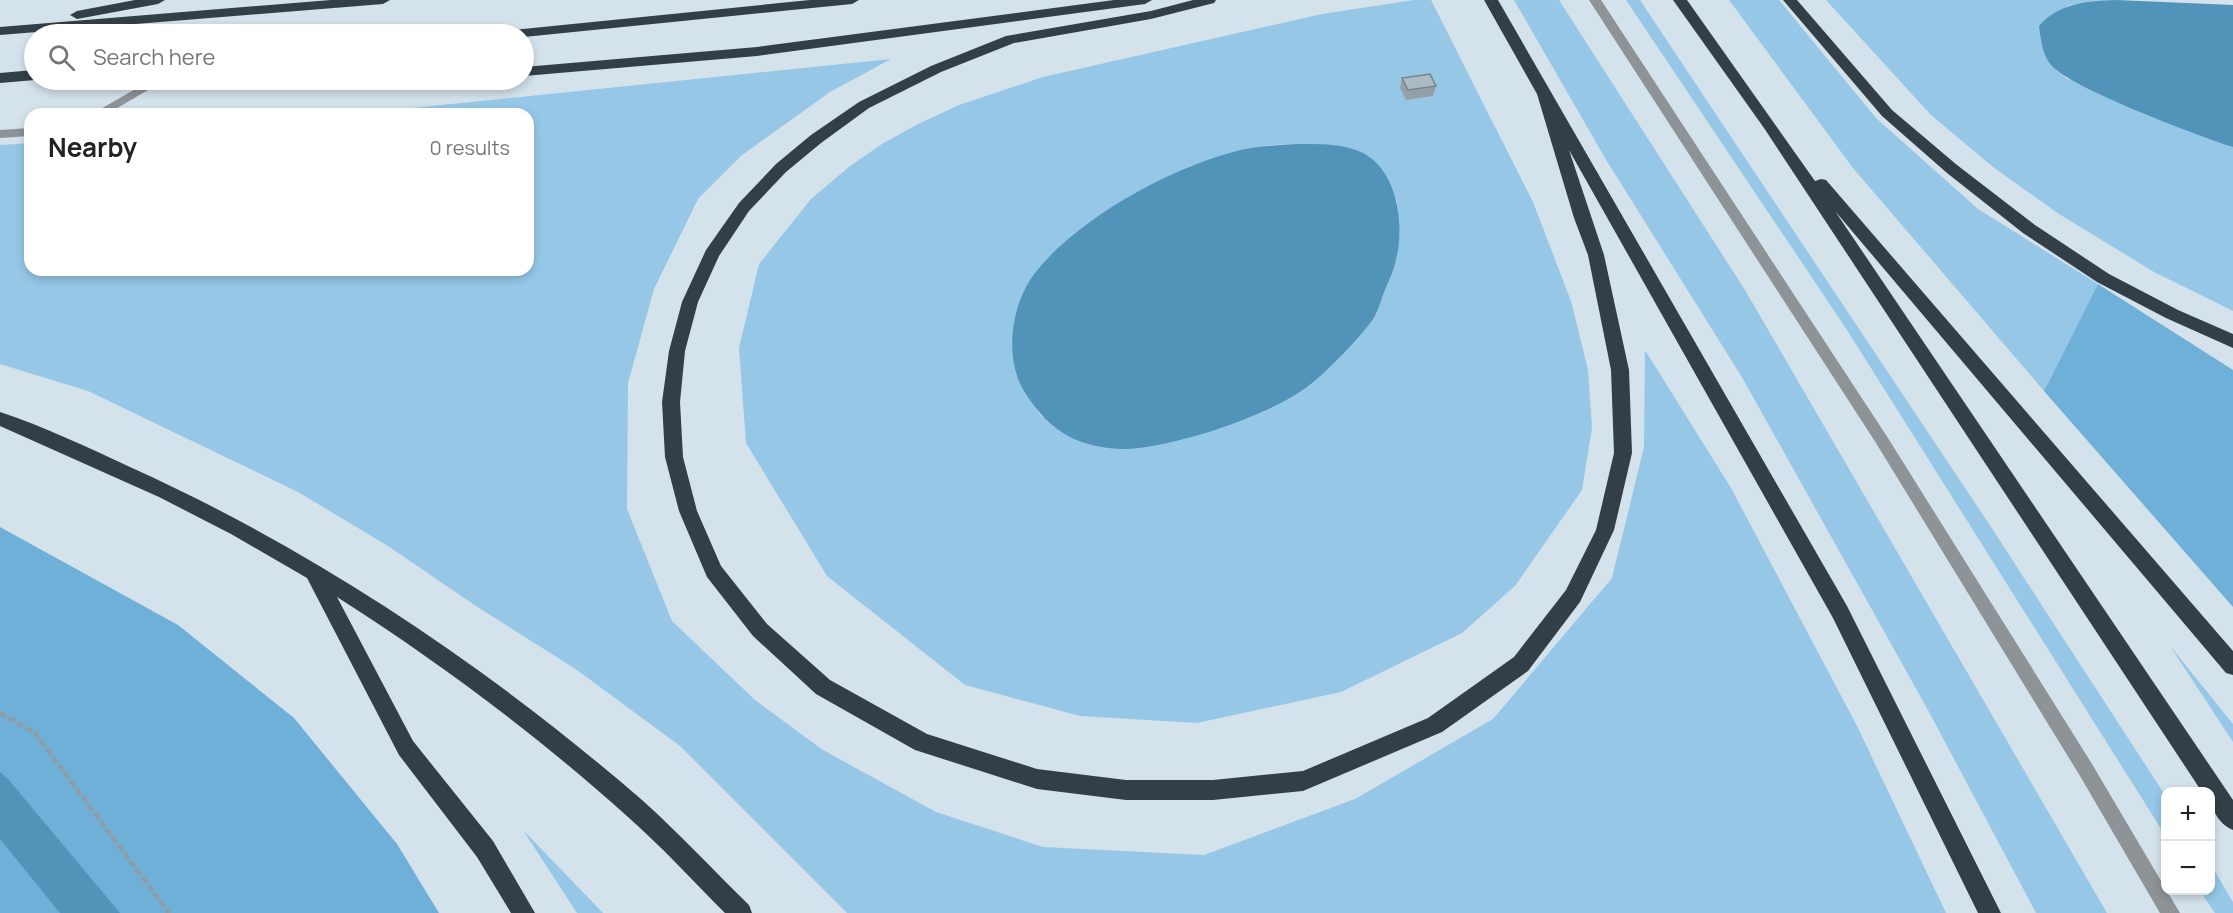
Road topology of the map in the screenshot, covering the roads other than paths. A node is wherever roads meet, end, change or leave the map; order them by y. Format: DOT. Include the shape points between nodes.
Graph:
graph roads {
  1 [pos="158,0"];
  2 [pos="383,0"];
  3 [pos="852,0"];
  4 [pos="1145,0"];
  5 [pos="1209,0"];
  6 [pos="1491,0"];
  7 [pos="1595,0"];
  8 [pos="1680,0"];
  9 [pos="1791,0"];
  10 [pos="36,24"];
  11 [pos="86,24"];
  12 [pos="24,26"];
  13 [pos="24,29"];
  14 [pos="0,31"];
  15 [pos="534,32"];
  16 [pos="534,71"];
  17 [pos="24,76"];
  18 [pos="0,78"];
  19 [pos="1543,89"];
  20 [pos="141,90"];
  21 [pos="109,108"];
  22 [pos="1769,124"];
  23 [pos="24,132"];
  24 [pos="0,134"];
  25 [pos="2233,341"];
  26 [pos="0,419"];
  27 [pos="312,570"];
  28 [pos="2233,666"];
  29 [pos="2233,819"];
  30 [pos="524,913"];
  31 [pos="741,913"];
  32 [pos="1990,913"];
  33 [pos="2170,913"];
  1 -- 10 [label="highway"];
  2 -- 11 [label="highway"];
  3 -- 15 [label="highway"];
  4 -- 16 [label="highway" via="783,49"];
  5 -- 19 [label="highway" via="1151,15 1011,39 936,69 864,105 816,138 744,207 712,254 690,302 677,351 670,402 674,457 688,511 714,571 760,630 823,687 921,743 1037,779 1126,790 1213,790 1303,781 1435,725 1521,663 1573,596 1605,530 1623,453 1620,370 1596,255"];
  6 -- 19 [label="highway"];
  7 -- 33 [label="lane" via="1881,439"];
  8 -- 22 [label="highway"];
  9 -- 25 [label="highway" via="1887,113 2029,229 2103,278"];
  12 -- 14 [label="highway"];
  13 -- 14 [label="highway"];
  17 -- 18 [label="highway"];
  19 -- 32 [label="highway" via="1840,612"];
  20 -- 21 [label="lane"];
  22 -- 28 [label="highway"];
  22 -- 29 [label="highway"];
  23 -- 24 [label="lane"];
  26 -- 27 [label="highway" via="129,473 243,530"];
  27 -- 30 [label="highway" via="406,748 485,849"];
  27 -- 31 [label="highway" via="514,708 635,809"];
}
